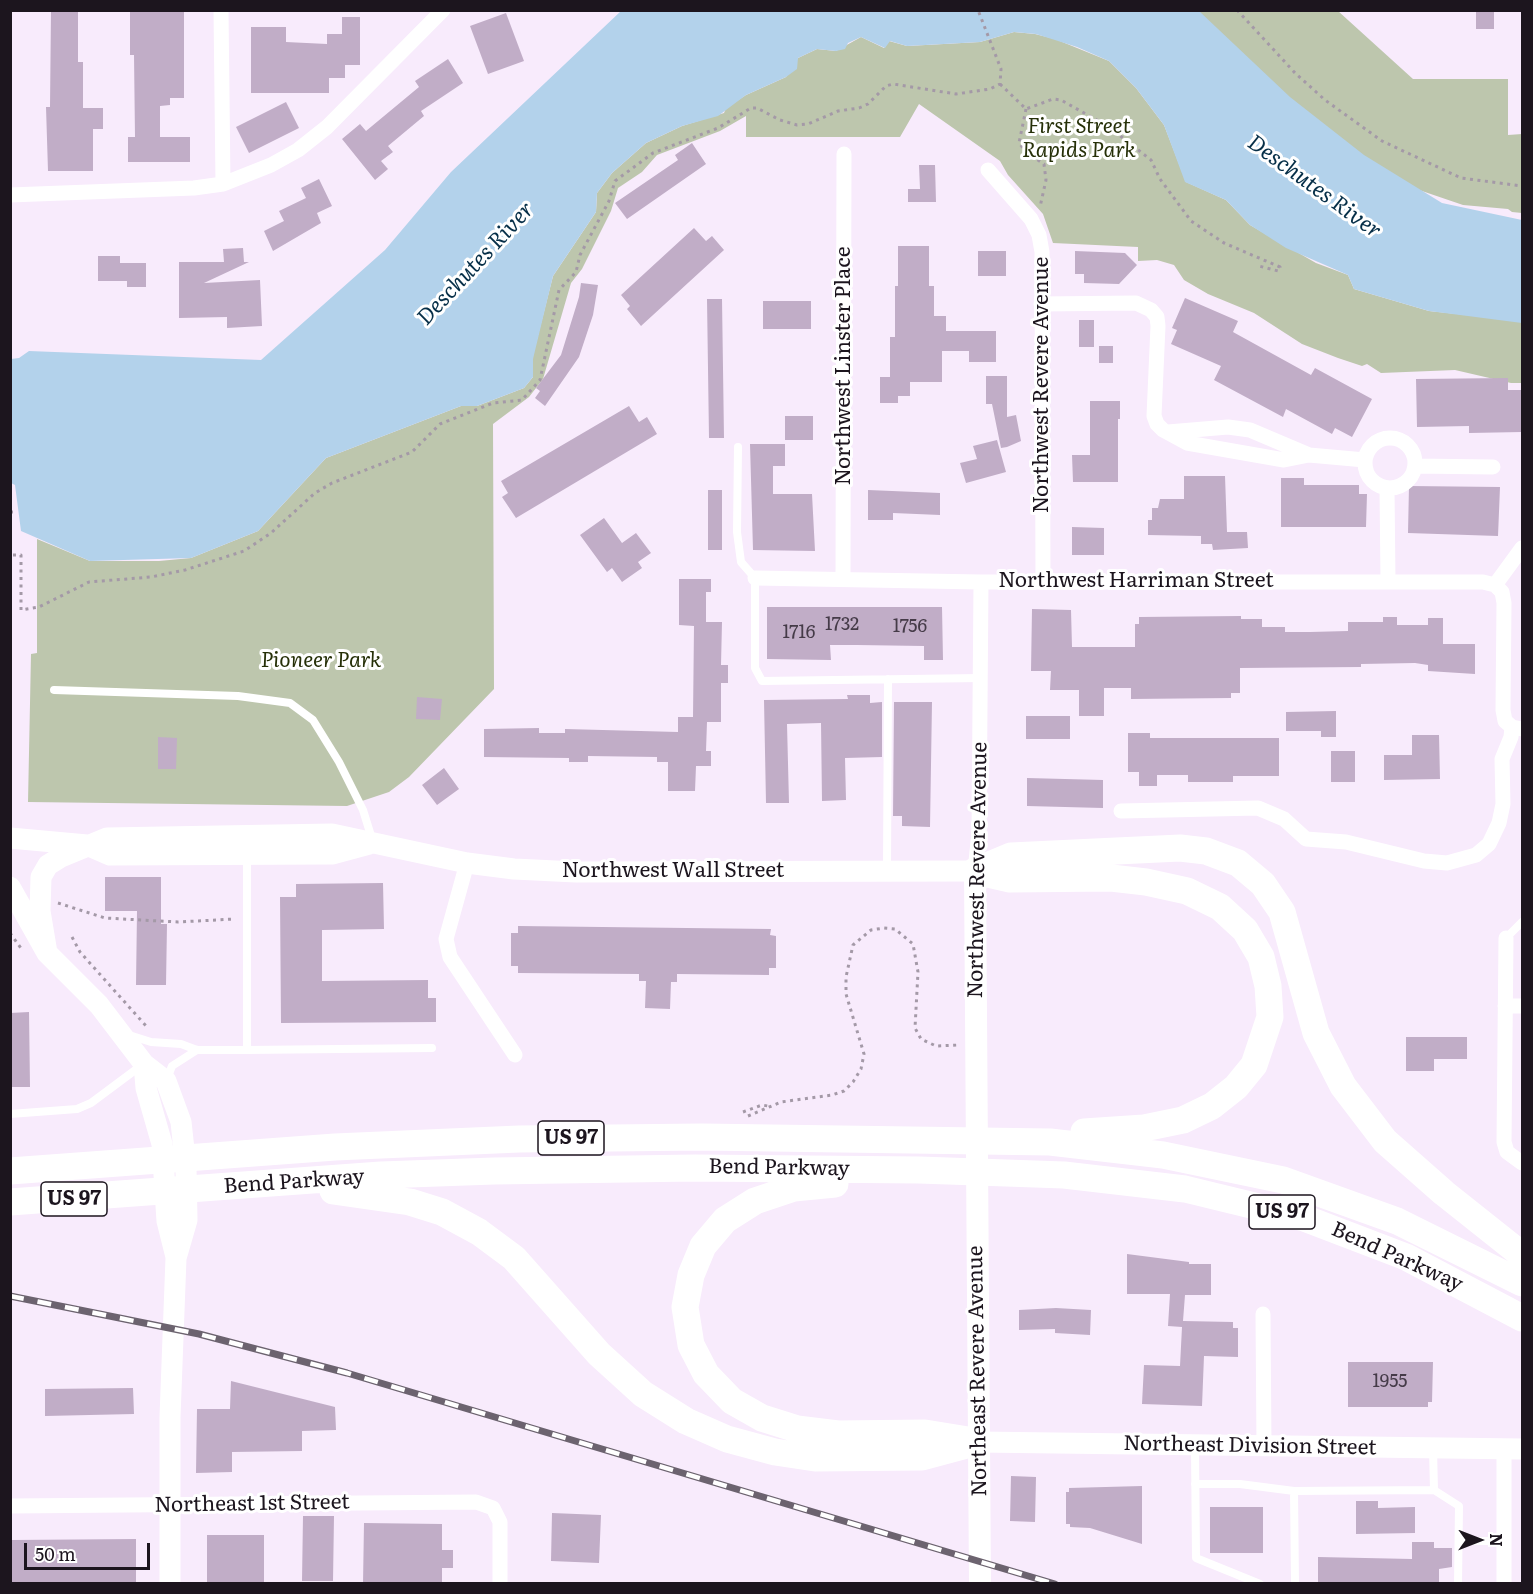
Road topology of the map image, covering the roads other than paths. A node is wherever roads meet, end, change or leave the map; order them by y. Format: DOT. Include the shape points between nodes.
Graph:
graph roads {
  1 [pos="221,10"];
  2 [pos="443,10"];
  3 [pos="844,154"];
  4 [pos="988,170"];
  5 [pos="223,184"];
  6 [pos="10,195"];
  7 [pos="1041,304"];
  8 [pos="1167,433"];
  9 [pos="738,447"];
  10 [pos="1309,455"];
  11 [pos="1365,460"];
  12 [pos="1415,466"];
  13 [pos="1492,467"];
  14 [pos="1387,488"];
  15 [pos="1522,548"];
  16 [pos="755,578"];
  17 [pos="843,578"];
  18 [pos="1388,581"];
  19 [pos="981,582"];
  20 [pos="1042,582"];
  21 [pos="1495,585"];
  22 [pos="981,678"];
  23 [pos="888,679"];
  24 [pos="54,690"];
  25 [pos="1513,726"];
  26 [pos="1121,811"];
  27 [pos="310,835"];
  28 [pos="10,838"];
  29 [pos="374,843"];
  30 [pos="87,845"];
  31 [pos="247,854"];
  32 [pos="467,863"];
  33 [pos="887,871"];
  34 [pos="975,871"];
  35 [pos="10,887"];
  36 [pos="1522,922"];
  37 [pos="1506,938"];
  38 [pos="47,952"];
  39 [pos="1505,1005"];
  40 [pos="1522,1006"];
  41 [pos="122,1033"];
  42 [pos="432,1048"];
  43 [pos="197,1050"];
  44 [pos="247,1050"];
  45 [pos="515,1055"];
  46 [pos="144,1064"];
  47 [pos="166,1081"];
  48 [pos="10,1114"];
  49 [pos="1026,1141"];
  50 [pos="976,1158"];
  51 [pos="1518,1161"];
  52 [pos="923,1170"];
  53 [pos="10,1171"];
  54 [pos="266,1184"];
  55 [pos="10,1202"];
  56 [pos="1522,1256"];
  57 [pos="176,1258"];
  58 [pos="1522,1283"];
  59 [pos="1263,1314"];
  60 [pos="1522,1318"];
  61 [pos="978,1442"];
  62 [pos="1195,1446"];
  63 [pos="1264,1447"];
  64 [pos="1433,1449"];
  65 [pos="1513,1449"];
  66 [pos="1195,1484"];
  67 [pos="1434,1490"];
  68 [pos="1294,1491"];
  69 [pos="172,1504"];
  70 [pos="10,1506"];
  71 [pos="1458,1542"];
  72 [pos="1504,1542"];
  73 [pos="170,1584"];
  74 [pos="500,1584"];
  75 [pos="980,1584"];
  76 [pos="1260,1584"];
  77 [pos="1295,1584"];
  78 [pos="1458,1584"];
  79 [pos="1504,1584"];
  1 -- 5 [label="street"];
  2 -- 5 [label="street" via="327,127 298,150"];
  3 -- 17 [label="street, Northwest Linster Place"];
  4 -- 7 [label="street, Northwest Revere Avenue" via="1031,219 1039,234"];
  5 -- 6 [label="street"];
  7 -- 8 [label="street" via="1136,303 1151,310 1158,326 1154,416 1156,424"];
  7 -- 20 [label="street, Northwest Revere Avenue"];
  8 -- 10 [label="street" via="1187,443 1284,460"];
  8 -- 10 [label="street" via="1228,427 1250,430"];
  9 -- 16 [label="lane" via="737,532 741,562"];
  10 -- 11 [label="street"];
  11 -- 12 [label="street" via="1374,442 1393,437 1410,447"];
  11 -- 14 [label="street" via="1370,479"];
  12 -- 13 [label="street"];
  12 -- 14 [label="street" via="1406,483"];
  14 -- 18 [label="street"];
  15 -- 21 [label="street"];
  16 -- 17 [label="street, Northwest Harriman Street"];
  16 -- 23 [label="lane" via="755,668 762,681"];
  17 -- 19 [label="street, Northwest Harriman Street"];
  18 -- 20 [label="street, Northwest Harriman Street"];
  18 -- 21 [label="street, Northwest Harriman Street"];
  19 -- 20 [label="street, Northwest Harriman Street"];
  19 -- 22 [label="street, Northwest Revere Avenue"];
  21 -- 25 [label="street" via="1502,592 1504,603"];
  22 -- 23 [label="lane"];
  22 -- 34 [label="street, Northwest Revere Avenue" via="980,832"];
  23 -- 33 [label="lane"];
  24 -- 29 [label="lane" via="238,696 290,703 313,720 339,762"];
  25 -- 26 [label="street" via="1502,759 1503,804 1489,844 1476,855 1447,863 1346,842 1306,839 1284,819 1258,808"];
  27 -- 29 [label="main road, Northwest Wall Street" via="332,834"];
  27 -- 30 [label="main road, Northwest Wall Street" via="136,836 107,838"];
  27 -- 31 [label="main road" via="288,843 253,844"];
  28 -- 30 [label="main road, Northwest Wall Street"];
  29 -- 31 [label="main road, Northwest Wall Street" via="332,854"];
  29 -- 32 [label="main road, Northwest Wall Street"];
  30 -- 31 [label="main road, Northwest Wall Street" via="110,855"];
  30 -- 38 [label="main road" via="48,865 41,877 39,901"];
  31 -- 44 [label="lane"];
  32 -- 33 [label="main road, Northwest Wall Street" via="576,872"];
  32 -- 45 [label="street" via="446,939 450,957"];
  33 -- 34 [label="main road, Northwest Wall Street"];
  34 -- 49 [label="highway" via="1010,879 1112,878 1187,891 1220,908 1245,930 1261,957 1268,986 1270,1017 1254,1065 1236,1087 1212,1106 1163,1125"];
  34 -- 50 [label="main road, Northwest Revere Avenue"];
  34 -- 56 [label="highway" via="1011,856 1180,848 1206,851 1238,863 1263,884 1282,912 1316,1033 1342,1086 1385,1141"];
  35 -- 38 [label="main road"];
  36 -- 37 [label="lane"];
  37 -- 39 [label="street"];
  38 -- 41 [label="main road"];
  39 -- 40 [label="street"];
  39 -- 51 [label="street" via="1504,1143"];
  41 -- 43 [label="lane"];
  41 -- 46 [label="main road"];
  42 -- 44 [label="lane"];
  43 -- 44 [label="lane"];
  43 -- 47 [label="lane" via="172,1066"];
  46 -- 47 [label="main road"];
  46 -- 48 [label="lane" via="77,1109"];
  46 -- 57 [label="main road" via="146,1088 162,1144 167,1221"];
  47 -- 57 [label="main road" via="181,1122 186,1168 187,1220"];
  49 -- 53 [label="highway, Bend Parkway / US 97" via="519,1139"];
  49 -- 58 [label="highway, Bend Parkway / US 97" via="1163,1155 1283,1180 1404,1224"];
  50 -- 61 [label="main road, Northeast Revere Avenue"];
  52 -- 54 [label="highway, Bend Parkway / US 97" via="506,1170"];
  52 -- 60 [label="highway, Bend Parkway / US 97" via="1094,1177 1185,1189 1304,1218 1406,1257"];
  52 -- 61 [label="highway" via="870,1181 785,1190 755,1201 725,1220 703,1246 691,1275 685,1308 691,1345 712,1381 732,1401 762,1418 828,1433 925,1433"];
  54 -- 55 [label="highway, Bend Parkway / US 97"];
  54 -- 61 [label="highway" via="410,1202 442,1212 470,1227 514,1258 600,1354 643,1394 686,1421 727,1439 815,1458 922,1457"];
  57 -- 69 [label="main road" via="170,1418"];
  59 -- 63 [label="street"];
  61 -- 62 [label="main road, Northeast Division Street"];
  61 -- 75 [label="main road, Northeast Revere Avenue"];
  62 -- 63 [label="main road, Northeast Division Street"];
  62 -- 66 [label="lane"];
  63 -- 64 [label="main road, Northeast Division Street"];
  64 -- 65 [label="main road, Northeast Division Street"];
  64 -- 67 [label="lane"];
  65 -- 72 [label="street"];
  66 -- 68 [label="lane" via="1240,1484"];
  66 -- 76 [label="lane" via="1196,1558"];
  67 -- 68 [label="lane"];
  67 -- 71 [label="lane" via="1459,1506"];
  68 -- 77 [label="lane"];
  69 -- 70 [label="street, Northeast 1st Street"];
  69 -- 73 [label="main road"];
  69 -- 74 [label="street, Northeast 1st Street" via="476,1502 493,1508 500,1522"];
  71 -- 72 [label="lane"];
  71 -- 78 [label="lane"];
  72 -- 79 [label="street"];
}
